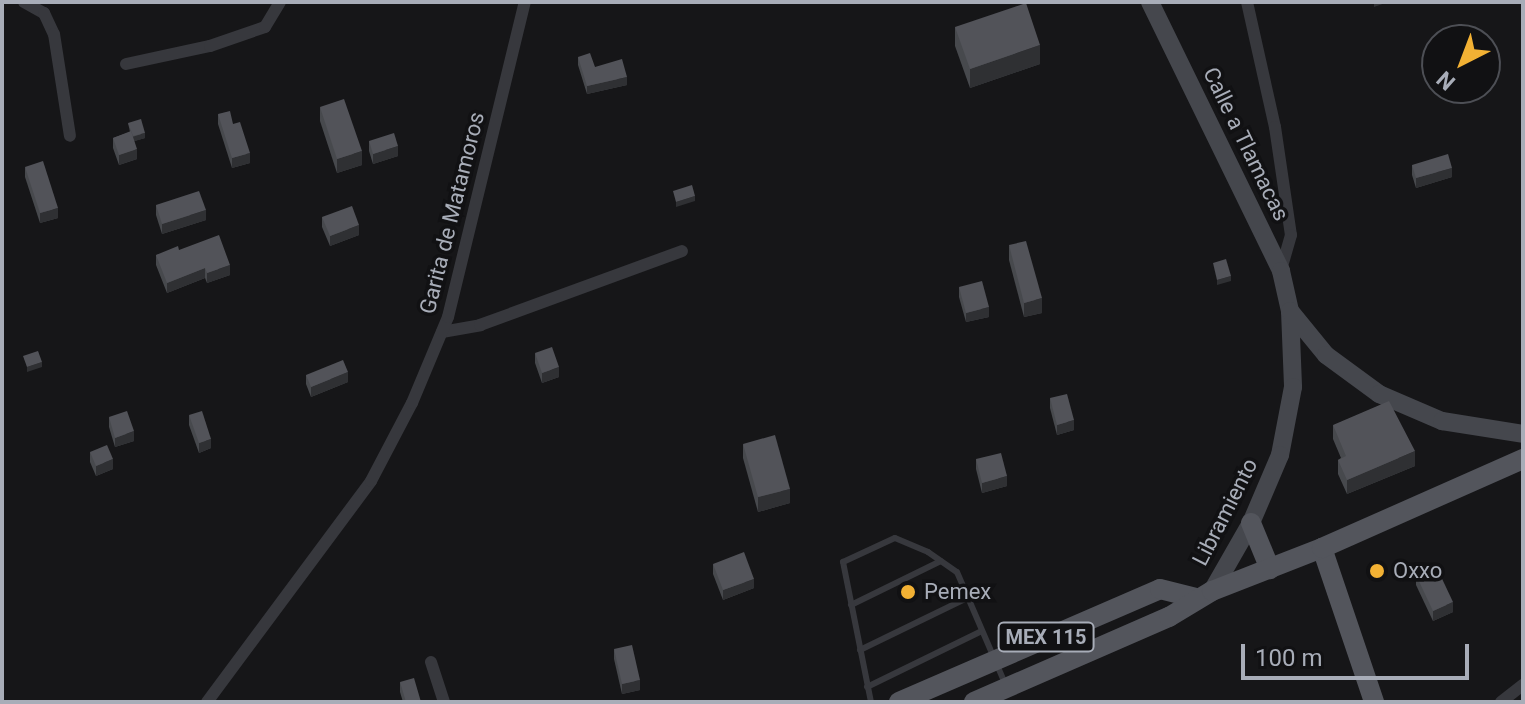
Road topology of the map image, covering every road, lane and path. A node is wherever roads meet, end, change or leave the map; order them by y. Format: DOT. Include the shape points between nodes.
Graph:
graph roads {
  1 [pos="24,2"];
  2 [pos="280,2"];
  3 [pos="525,2"];
  4 [pos="1150,2"];
  5 [pos="1247,2"];
  6 [pos="126,64"];
  7 [pos="70,136"];
  8 [pos="682,251"];
  9 [pos="1281,271"];
  10 [pos="1290,311"];
  11 [pos="442,332"];
  12 [pos="1523,434"];
  13 [pos="1523,459"];
  14 [pos="1251,523"];
  15 [pos="1322,548"];
  16 [pos="941,561"];
  17 [pos="1270,569"];
  18 [pos="1204,594"];
  19 [pos="967,598"];
  20 [pos="851,605"];
  21 [pos="980,632"];
  22 [pos="860,650"];
  23 [pos="995,659"];
  24 [pos="431,662"];
  25 [pos="1523,685"];
  26 [pos="867,687"];
  27 [pos="1006,687"];
  28 [pos="207,702"];
  29 [pos="444,702"];
  30 [pos="871,702"];
  31 [pos="899,702"];
  32 [pos="974,702"];
  33 [pos="1374,702"];
  34 [pos="1501,702"];
  1 -- 7 [label="street" via="44,13 56,47"];
  2 -- 6 [label="street" via="265,27 210,46"];
  3 -- 11 [label="street, Garita de Matamoros"];
  4 -- 9 [label="main road, Calle a Tlamacas / MEX 115"];
  5 -- 9 [label="street" via="1275,127 1291,235"];
  8 -- 11 [label="street" via="480,325"];
  9 -- 10 [label="main road, Calle a Tlamacas / MEX 115"];
  10 -- 12 [label="main road, MEX 115" via="1326,355 1379,394 1442,421"];
  10 -- 14 [label="main road, Libramiento / MEX 115" via="1289,417"];
  11 -- 28 [label="street, Garita de Matamoros" via="371,481"];
  13 -- 15 [label="main road, MEX 115"];
  14 -- 17 [label="main road"];
  14 -- 18 [label="main road, Libramiento / MEX 115"];
  15 -- 17 [label="main road, MEX 115"];
  15 -- 33 [label="main road"];
  16 -- 19 [label="lane" via="957,572"];
  16 -- 20 [label="lane"];
  16 -- 20 [label="lane" via="895,538 843,562"];
  17 -- 18 [label="main road, MEX 115"];
  18 -- 23 [label="main road, MEX 115" via="1160,589"];
  18 -- 27 [label="main road, MEX 115" via="1169,617"];
  19 -- 21 [label="lane"];
  19 -- 22 [label="lane"];
  20 -- 22 [label="lane"];
  21 -- 23 [label="lane"];
  21 -- 26 [label="lane"];
  22 -- 26 [label="lane"];
  23 -- 27 [label="lane"];
  23 -- 31 [label="main road, MEX 115"];
  24 -- 29 [label="street"];
  25 -- 34 [label="street"];
  26 -- 30 [label="lane"];
  27 -- 32 [label="main road, MEX 115"];
}
